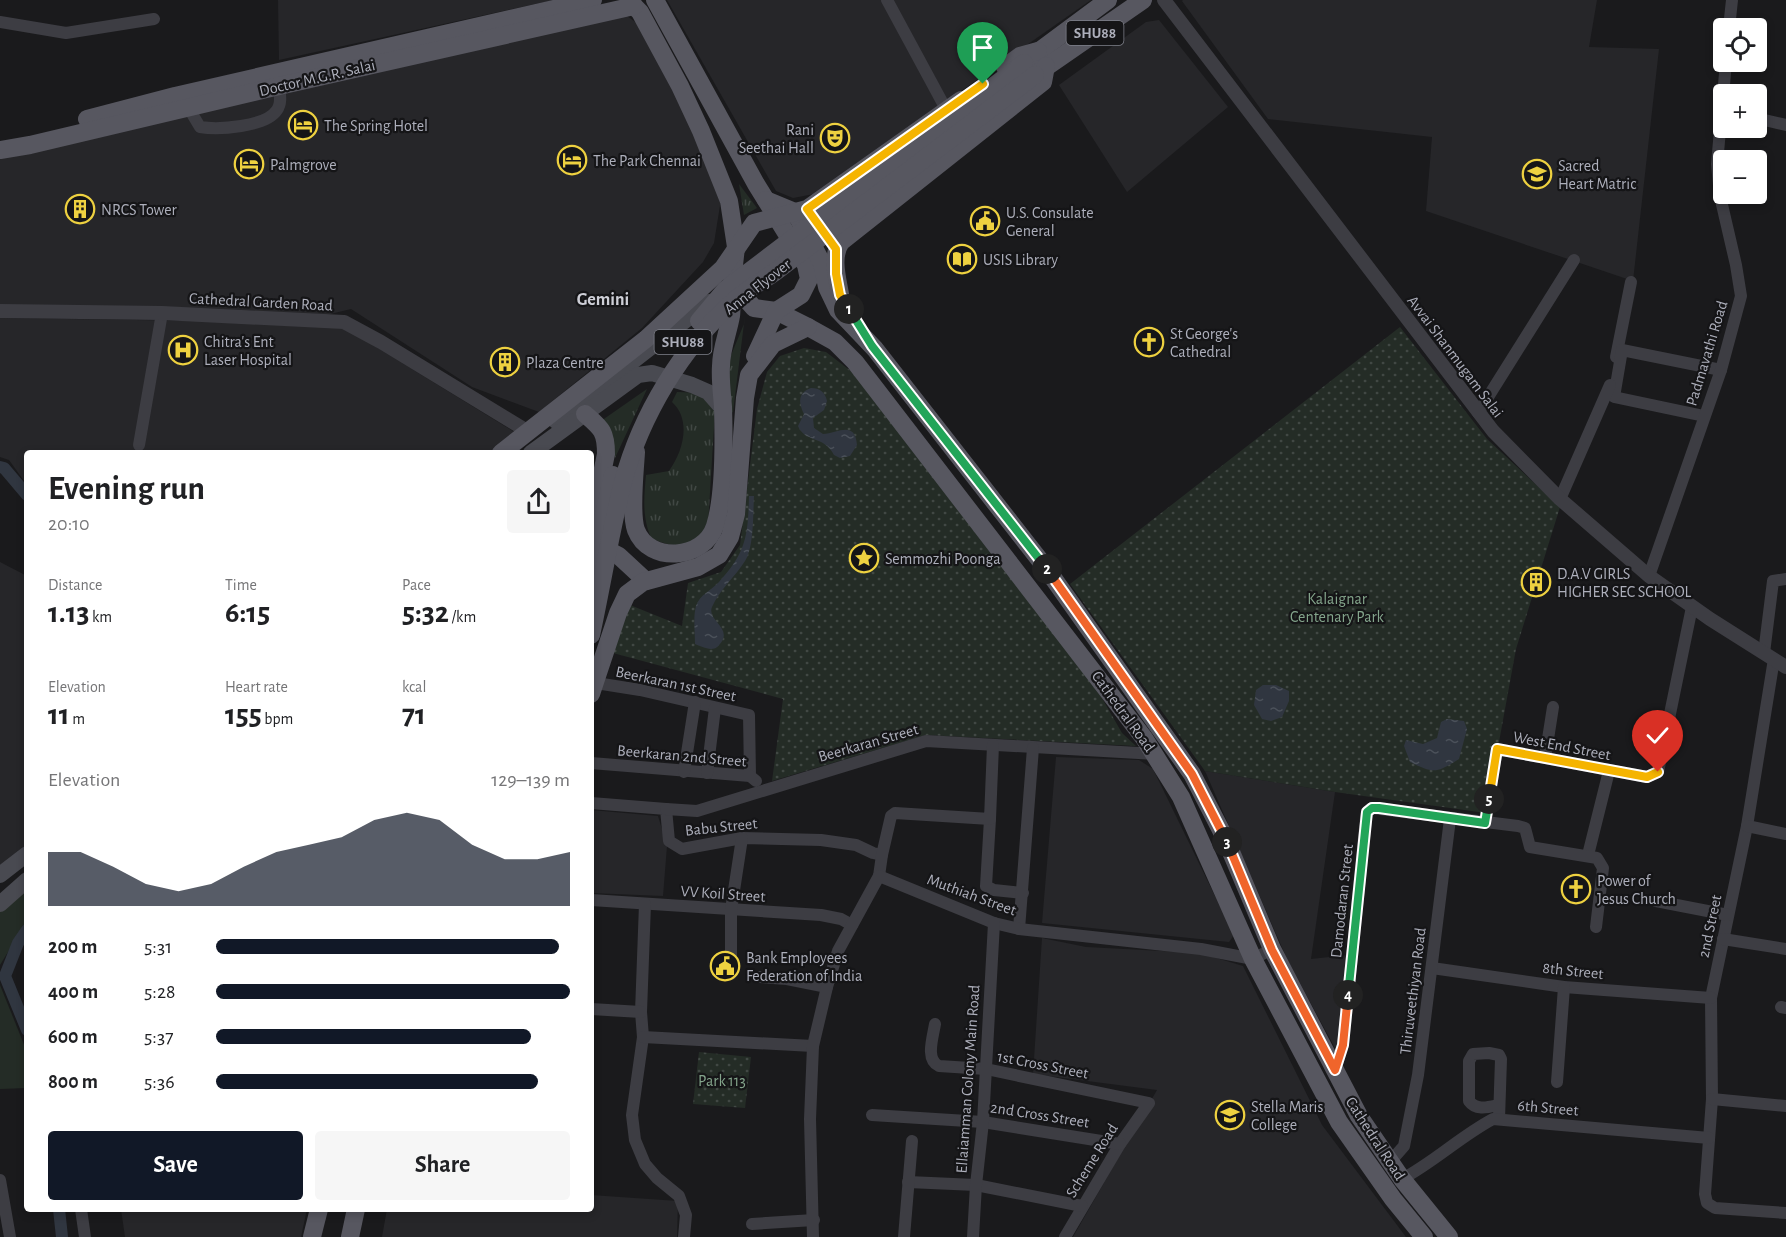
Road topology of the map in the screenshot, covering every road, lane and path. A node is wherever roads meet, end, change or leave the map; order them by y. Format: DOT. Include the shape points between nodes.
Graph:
graph roads {
  1 [pos="593,0"];
  2 [pos="655,0"];
  3 [pos="887,0"];
  4 [pos="1108,0"];
  5 [pos="1143,0"];
  6 [pos="1164,0"];
  7 [pos="1732,0"];
  8 [pos="633,3"];
  9 [pos="1730,18"];
  10 [pos="154,19"];
  11 [pos="0,22"];
  12 [pos="1036,64"];
  13 [pos="279,86"];
  14 [pos="188,107"];
  15 [pos="947,111"];
  16 [pos="1767,121"];
  17 [pos="1786,125"];
  18 [pos="1719,138"];
  19 [pos="0,139"];
  20 [pos="0,150"];
  21 [pos="766,200"];
  22 [pos="801,210"];
  23 [pos="776,217"];
  24 [pos="736,247"];
  25 [pos="836,249"];
  26 [pos="1574,260"];
  27 [pos="1631,282"];
  28 [pos="728,286"];
  29 [pos="0,311"];
  30 [pos="776,311"];
  31 [pos="162,313"];
  32 [pos="808,327"];
  33 [pos="872,346"];
  34 [pos="1721,370"];
  35 [pos="749,375"];
  36 [pos="723,409"];
  37 [pos="1478,413"];
  38 [pos="585,414"];
  39 [pos="1704,416"];
  40 [pos="527,431"];
  41 [pos="636,444"];
  42 [pos="139,446"];
  43 [pos="505,450"];
  44 [pos="519,450"];
  45 [pos="535,450"];
  46 [pos="1560,499"];
  47 [pos="594,512"];
  48 [pos="594,544"];
  49 [pos="594,556"];
  50 [pos="1784,575"];
  51 [pos="1649,576"];
  52 [pos="646,581"];
  53 [pos="1692,607"];
  54 [pos="594,621"];
  55 [pos="1775,659"];
  56 [pos="594,686"];
  57 [pos="594,689"];
  58 [pos="695,702"];
  59 [pos="1553,707"];
  60 [pos="715,708"];
  61 [pos="993,745"];
  62 [pos="1033,748"];
  63 [pos="1156,754"];
  64 [pos="1545,758"];
  65 [pos="594,764"];
  66 [pos="1609,771"];
  67 [pos="684,772"];
  68 [pos="707,773"];
  69 [pos="750,776"];
  70 [pos="766,789"];
  71 [pos="594,803"];
  72 [pos="666,809"];
  73 [pos="990,819"];
  74 [pos="1450,819"];
  75 [pos="1485,823"];
  76 [pos="1747,826"];
  77 [pos="1786,834"];
  78 [pos="742,838"];
  79 [pos="882,855"];
  80 [pos="1588,855"];
  81 [pos="24,856"];
  82 [pos="0,875"];
  83 [pos="879,876"];
  84 [pos="24,883"];
  85 [pos="1023,893"];
  86 [pos="594,900"];
  87 [pos="1656,901"];
  88 [pos="0,904"];
  89 [pos="645,904"];
  90 [pos="731,910"];
  91 [pos="1728,915"];
  92 [pos="994,923"];
  93 [pos="852,925"];
  94 [pos="1596,927"];
  95 [pos="1019,929"];
  96 [pos="1723,939"];
  97 [pos="1786,949"];
  98 [pos="1272,950"];
  99 [pos="1253,959"];
  100 [pos="1432,968"];
  101 [pos="731,974"];
  102 [pos="759,977"];
  103 [pos="827,987"];
  104 [pos="1564,987"];
  105 [pos="1711,998"];
  106 [pos="594,1010"];
  107 [pos="641,1012"];
  108 [pos="934,1024"];
  109 [pos="643,1037"];
  110 [pos="813,1046"];
  111 [pos="986,1069"];
  112 [pos="1335,1070"];
  113 [pos="1557,1082"];
  114 [pos="1712,1099"];
  115 [pos="1149,1103"];
  116 [pos="1499,1105"];
  117 [pos="1786,1106"];
  118 [pos="872,1115"];
  119 [pos="1498,1119"];
  120 [pos="983,1122"];
  121 [pos="1709,1138"];
  122 [pos="912,1141"];
  123 [pos="1120,1144"];
  124 [pos="1390,1162"];
  125 [pos="1402,1179"];
  126 [pos="0,1180"];
  127 [pos="908,1182"];
  128 [pos="976,1185"];
  129 [pos="3,1206"];
  130 [pos="1082,1206"];
  131 [pos="81,1212"];
  132 [pos="318,1212"];
  133 [pos="355,1212"];
  134 [pos="1786,1213"];
  135 [pos="814,1220"];
  136 [pos="752,1224"];
  137 [pos="10,1237"];
  138 [pos="84,1237"];
  139 [pos="312,1237"];
  140 [pos="350,1237"];
  141 [pos="684,1237"];
  142 [pos="813,1237"];
  143 [pos="904,1237"];
  144 [pos="973,1237"];
  145 [pos="1065,1237"];
  146 [pos="1424,1237"];
  147 [pos="1449,1237"];
  1 -- 19 [label="main road, Doctor M.G.R. Salai"];
  2 -- 21 [label="main road"];
  3 -- 15 [label="street"];
  4 -- 12 [label="main road, SHU88"];
  5 -- 12 [label="main road, SHU88"];
  6 -- 37 [label="street, Avvai Shanmugam Salai"];
  7 -- 9 [label="street"];
  8 -- 13 [label="main road, Doctor M.G.R. Salai"];
  8 -- 24 [label="main road" via="701,131 729,201"];
  10 -- 11 [label="street" via="66,33"];
  12 -- 15 [label="main road" via="1020,56"];
  12 -- 25 [label="main road" via="1043,82 878,211"];
  12 -- 28 [label="main road, Anna Flyover / SHU88, bridge"];
  12 -- 41 [label="main road, Anna Flyover / SHU88, bridge" via="775,272 735,299 677,365"];
  13 -- 14 [label="main road, Doctor M.G.R. Salai"];
  13 -- 14 [label="street" via="277,111 260,121 215,129 200,127"];
  14 -- 20 [label="main road, Doctor M.G.R. Salai"];
  15 -- 22 [label="main road"];
  16 -- 17 [label="street"];
  18 -- 34 [label="street, Padmavathi Road" via="1720,196 1741,296"];
  21 -- 22 [label="main road"];
  21 -- 23 [label="main road"];
  22 -- 23 [label="main road"];
  22 -- 25 [label="main road"];
  22 -- 33 [label="main road, Cathedral Road" via="838,310"];
  23 -- 24 [label="main road" via="754,224"];
  23 -- 30 [label="main road" via="806,265 809,279 801,295"];
  24 -- 28 [label="main road"];
  24 -- 40 [label="main road" via="723,268 646,339"];
  25 -- 33 [label="main road" via="840,295"];
  26 -- 37 [label="street"];
  27 -- 46 [label="street" via="1609,392"];
  28 -- 30 [label="main road, Cathedral Road" via="754,308"];
  28 -- 36 [label="main road" via="731,315 721,364"];
  28 -- 44 [label="main road, Anna Flyover, bridge"];
  28 -- 49 [label="main road, Anna Flyover / SHU88, bridge" via="668,362 647,400 611,480"];
  29 -- 31 [label="street, Cathedral Garden Road"];
  30 -- 32 [label="main road, Cathedral Road"];
  30 -- 35 [label="main road"];
  31 -- 40 [label="street, Cathedral Garden Road" via="344,322"];
  31 -- 42 [label="street"];
  32 -- 35 [label="main road" via="773,344"];
  32 -- 63 [label="main road, Cathedral Road" via="835,342 855,362"];
  33 -- 98 [label="main road, Cathedral Road" via="1046,568 1192,774 1226,840"];
  34 -- 39 [label="street, Padmavathi Road"];
  34 -- 39 [label="street" via="1622,350 1614,397"];
  35 -- 52 [label="main road" via="736,514 730,537 719,555 698,567"];
  36 -- 38 [label="main road" via="708,392 652,373 638,375"];
  36 -- 41 [label="main road" via="721,494 714,528 702,546 670,554 641,540 635,528"];
  37 -- 46 [label="street, Avvai Shanmugam Salai"];
  38 -- 45 [label="main road"];
  38 -- 47 [label="main road" via="604,430 606,442"];
  39 -- 51 [label="street, Padmavathi Road"];
  40 -- 43 [label="main road"];
  41 -- 54 [label="main road, Anna Flyover / SHU88, bridge" via="623,481"];
  46 -- 51 [label="street, Avvai Shanmugam Salai"];
  48 -- 52 [label="main road" via="619,556"];
  50 -- 55 [label="street, 2nd Street" via="1773,581"];
  51 -- 53 [label="street, Avvai Shanmugam Salai"];
  52 -- 56 [label="main road" via="627,594"];
  53 -- 55 [label="street, Avvai Shanmugam Salai"];
  53 -- 66 [label="street, West End Street" via="1658,772 1647,777"];
  55 -- 76 [label="street, 2nd Street"];
  57 -- 58 [label="street, Beerkaran 1st Street"];
  58 -- 60 [label="street, Beerkaran 1st Street"];
  58 -- 67 [label="street"];
  59 -- 64 [label="street"];
  60 -- 68 [label="street"];
  60 -- 69 [label="street, Beerkaran 1st Street" via="749,716"];
  61 -- 62 [label="street, Beerkaran Street"];
  61 -- 70 [label="street, Beerkaran Street" via="926,741"];
  61 -- 73 [label="street"];
  62 -- 63 [label="street, Beerkaran Street"];
  62 -- 85 [label="street"];
  63 -- 99 [label="main road, Cathedral Road" via="1183,801"];
  64 -- 66 [label="street, West End Street"];
  64 -- 75 [label="street, West End Street" via="1497,749"];
  65 -- 67 [label="street, Beerkaran 2nd Street"];
  66 -- 80 [label="street"];
  67 -- 68 [label="street, Beerkaran 2nd Street"];
  68 -- 69 [label="street, Beerkaran 2nd Street"];
  69 -- 70 [label="street, Beerkaran 2nd Street"];
  70 -- 72 [label="street, Beerkaran Street" via="697,811"];
  71 -- 72 [label="street, Babu Street"];
  72 -- 78 [label="street, Babu Street" via="669,841 682,849"];
  73 -- 79 [label="street" via="895,813"];
  73 -- 85 [label="street" via="986,886"];
  74 -- 75 [label="street"];
  74 -- 100 [label="street, Thiruveethiyan Road"];
  74 -- 112 [label="street, Damodaran Street" via="1379,808 1367,812 1343,1045"];
  75 -- 80 [label="street" via="1525,828 1530,847"];
  76 -- 77 [label="street"];
  76 -- 91 [label="street, 2nd Street"];
  78 -- 79 [label="street, Babu Street" via="821,840 856,845"];
  78 -- 90 [label="street"];
  79 -- 83 [label="street"];
  80 -- 94 [label="street" via="1597,858 1603,868"];
  81 -- 82 [label="main road"];
  83 -- 92 [label="street, Muthiah Street"];
  83 -- 93 [label="street"];
  84 -- 88 [label="main road"];
  85 -- 95 [label="street"];
  86 -- 89 [label="street, VV Koil Street"];
  87 -- 91 [label="street"];
  89 -- 90 [label="street, VV Koil Street"];
  89 -- 107 [label="street"];
  90 -- 93 [label="street, VV Koil Street" via="821,915"];
  90 -- 101 [label="street"];
  91 -- 96 [label="street, 2nd Street"];
  92 -- 95 [label="street, Muthiah Street"];
  92 -- 111 [label="street, Ellaiamman Colony Main Road"];
  93 -- 103 [label="street" via="838,951"];
  95 -- 99 [label="street, Muthiah Street" via="1201,949"];
  96 -- 97 [label="street"];
  96 -- 105 [label="street, 2nd Street"];
  98 -- 99 [label="street"];
  98 -- 112 [label="main road, Cathedral Road"];
  99 -- 146 [label="main road, Cathedral Road" via="1339,1122"];
  100 -- 104 [label="street, 8th Street"];
  100 -- 124 [label="street, Thiruveethiyan Road" via="1404,1146"];
  102 -- 103 [label="street"];
  103 -- 110 [label="street"];
  104 -- 105 [label="street, 8th Street"];
  104 -- 113 [label="street"];
  105 -- 114 [label="street, 2nd Street"];
  106 -- 107 [label="street"];
  107 -- 109 [label="street"];
  108 -- 111 [label="street, 1st Cross Street" via="934,1064"];
  109 -- 110 [label="street"];
  109 -- 141 [label="street" via="632,1115 635,1140 645,1164 679,1196 686,1215"];
  110 -- 135 [label="street" via="810,1119"];
  111 -- 115 [label="street, 1st Cross Street"];
  111 -- 120 [label="street, Ellaiamman Colony Main Road"];
  112 -- 124 [label="main road, Cathedral Road" via="1359,1116"];
  114 -- 117 [label="street"];
  114 -- 121 [label="street, 2nd Street"];
  115 -- 123 [label="street, Scheme Road"];
  116 -- 116 [label="street" via="1499,1055 1473,1054 1469,1061 1471,1105"];
  116 -- 119 [label="street"];
  118 -- 120 [label="street, 2nd Cross Street"];
  119 -- 121 [label="street, 6th Street"];
  119 -- 125 [label="street, 6th Street" via="1478,1127"];
  120 -- 123 [label="street, 2nd Cross Street"];
  120 -- 128 [label="street, Ellaiamman Colony Main Road"];
  121 -- 134 [label="street, 2nd Street" via="1707,1203 1725,1210"];
  122 -- 127 [label="street"];
  123 -- 130 [label="street, Scheme Road"];
  124 -- 125 [label="main road, Cathedral Road"];
  125 -- 147 [label="main road, Cathedral Road"];
  126 -- 129 [label="street"];
  127 -- 128 [label="street"];
  127 -- 143 [label="street"];
  128 -- 130 [label="street"];
  128 -- 144 [label="street, Ellaiamman Colony Main Road"];
  129 -- 137 [label="street"];
  130 -- 145 [label="street, Scheme Road"];
  131 -- 138 [label="street"];
  132 -- 139 [label="main road"];
  133 -- 140 [label="main road"];
  135 -- 136 [label="street"];
  135 -- 142 [label="street"];
}
